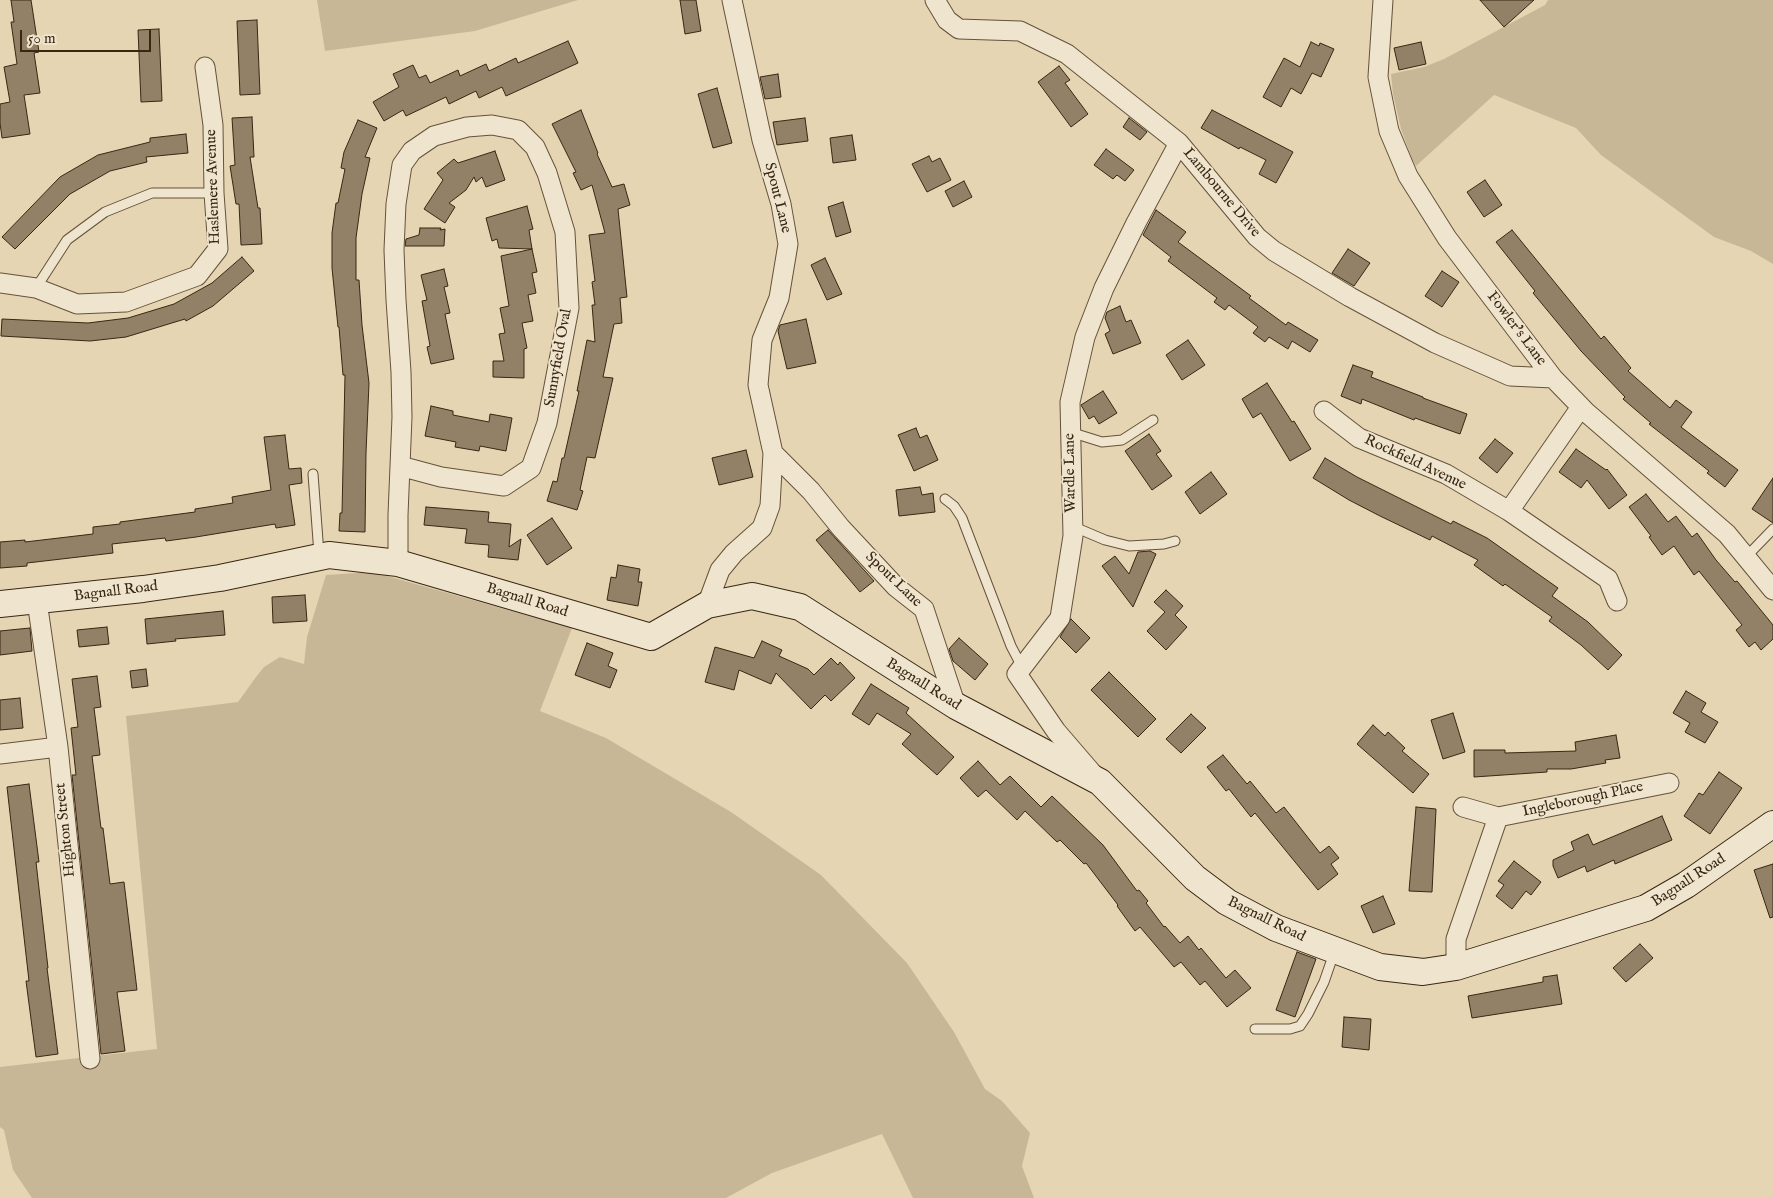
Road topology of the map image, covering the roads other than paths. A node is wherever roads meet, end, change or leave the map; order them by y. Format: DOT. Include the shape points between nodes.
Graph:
graph roads {
  1 [pos="732,0"];
  2 [pos="935,0"];
  3 [pos="1383,0"];
  4 [pos="205,67"];
  5 [pos="1179,142"];
  6 [pos="214,193"];
  7 [pos="0,283"];
  8 [pos="36,288"];
  9 [pos="1553,378"];
  10 [pos="1581,407"];
  11 [pos="1324,411"];
  12 [pos="1153,420"];
  13 [pos="1070,432"];
  14 [pos="773,453"];
  15 [pos="400,466"];
  16 [pos="313,474"];
  17 [pos="946,499"];
  18 [pos="1509,511"];
  19 [pos="1072,526"];
  20 [pos="1773,529"];
  21 [pos="1175,540"];
  22 [pos="320,557"];
  23 [pos="1746,557"];
  24 [pos="398,563"];
  25 [pos="1773,590"];
  26 [pos="37,601"];
  27 [pos="1617,601"];
  28 [pos="0,604"];
  29 [pos="707,605"];
  30 [pos="1022,668"];
  31 [pos="956,706"];
  32 [pos="58,747"];
  33 [pos="0,754"];
  34 [pos="1100,782"];
  35 [pos="1669,783"];
  36 [pos="1463,807"];
  37 [pos="1498,817"];
  38 [pos="1773,824"];
  39 [pos="1335,950"];
  40 [pos="1456,967"];
  41 [pos="1255,1029"];
  42 [pos="90,1060"];
  1 -- 14 [label="street, Spout Lane" via="788,244 779,298 762,340 758,385"];
  2 -- 5 [label="street, Lambourne Drive" via="947,20 959,29 1020,31 1066,54"];
  3 -- 9 [label="street, Fowler's Lane" via="1378,77 1389,131 1408,176 1447,238"];
  4 -- 6 [label="street, Haslemere Avenue" via="213,125"];
  5 -- 9 [label="street, Lambourne Drive" via="1257,237 1274,251 1435,343 1510,376"];
  5 -- 13 [label="street, Wardle Lane" via="1104,288 1085,337 1070,402"];
  6 -- 8 [label="lane" via="152,193 105,212 67,240"];
  6 -- 8 [label="street, Haslemere Avenue" via="218,249 198,276 126,302 77,304"];
  7 -- 8 [label="street, Haslemere Avenue"];
  9 -- 10 [label="street, Fowler's Lane"];
  10 -- 18 [label="street"];
  10 -- 23 [label="street, Fowler's Lane" via="1727,534"];
  11 -- 18 [label="street, Rockfield Avenue" via="1359,438 1446,474"];
  12 -- 13 [label="lane" via="1122,440 1102,442"];
  13 -- 19 [label="street, Wardle Lane"];
  14 -- 29 [label="street, Spout Lane" via="770,506 762,528 720,570"];
  14 -- 31 [label="street, Spout Lane" via="896,587 924,609"];
  15 -- 15 [label="street, Sunnyfield Oval" via="441,478 504,486 531,468 548,423 569,308 565,232 536,147 518,130 492,125 475,126 434,136 412,151 402,165 394,250 401,372"];
  15 -- 24 [label="street, Sunnyfield Oval"];
  16 -- 22 [label="lane"];
  17 -- 30 [label="lane" via="962,518"];
  18 -- 27 [label="street, Rockfield Avenue" via="1608,579"];
  19 -- 21 [label="lane" via="1129,546 1164,544"];
  19 -- 30 [label="street, Wardle Lane" via="1060,618"];
  20 -- 23 [label="lane"];
  22 -- 24 [label="street, Bagnall Road" via="329,555"];
  22 -- 26 [label="street, Bagnall Road" via="220,578"];
  23 -- 25 [label="street, Fowler's Lane"];
  24 -- 29 [label="street, Bagnall Road" via="650,638"];
  26 -- 28 [label="street, Bagnall Road"];
  26 -- 32 [label="street, Highton Street"];
  29 -- 31 [label="street, Bagnall Road" via="752,596 800,607"];
  30 -- 34 [label="street" via="1017,674 1056,731"];
  31 -- 34 [label="street, Bagnall Road"];
  32 -- 33 [label="street"];
  32 -- 42 [label="street, Highton Street"];
  34 -- 39 [label="street, Bagnall Road" via="1195,878 1227,902 1276,928"];
  35 -- 37 [label="street, Ingleborough Place"];
  36 -- 37 [label="street, Ingleborough Place"];
  37 -- 40 [label="street" via="1456,939"];
  38 -- 40 [label="street, Bagnall Road" via="1686,885 1646,908"];
  39 -- 40 [label="street, Bagnall Road" via="1380,967 1423,972"];
  39 -- 41 [label="lane" via="1324,982 1300,1026"];
}
